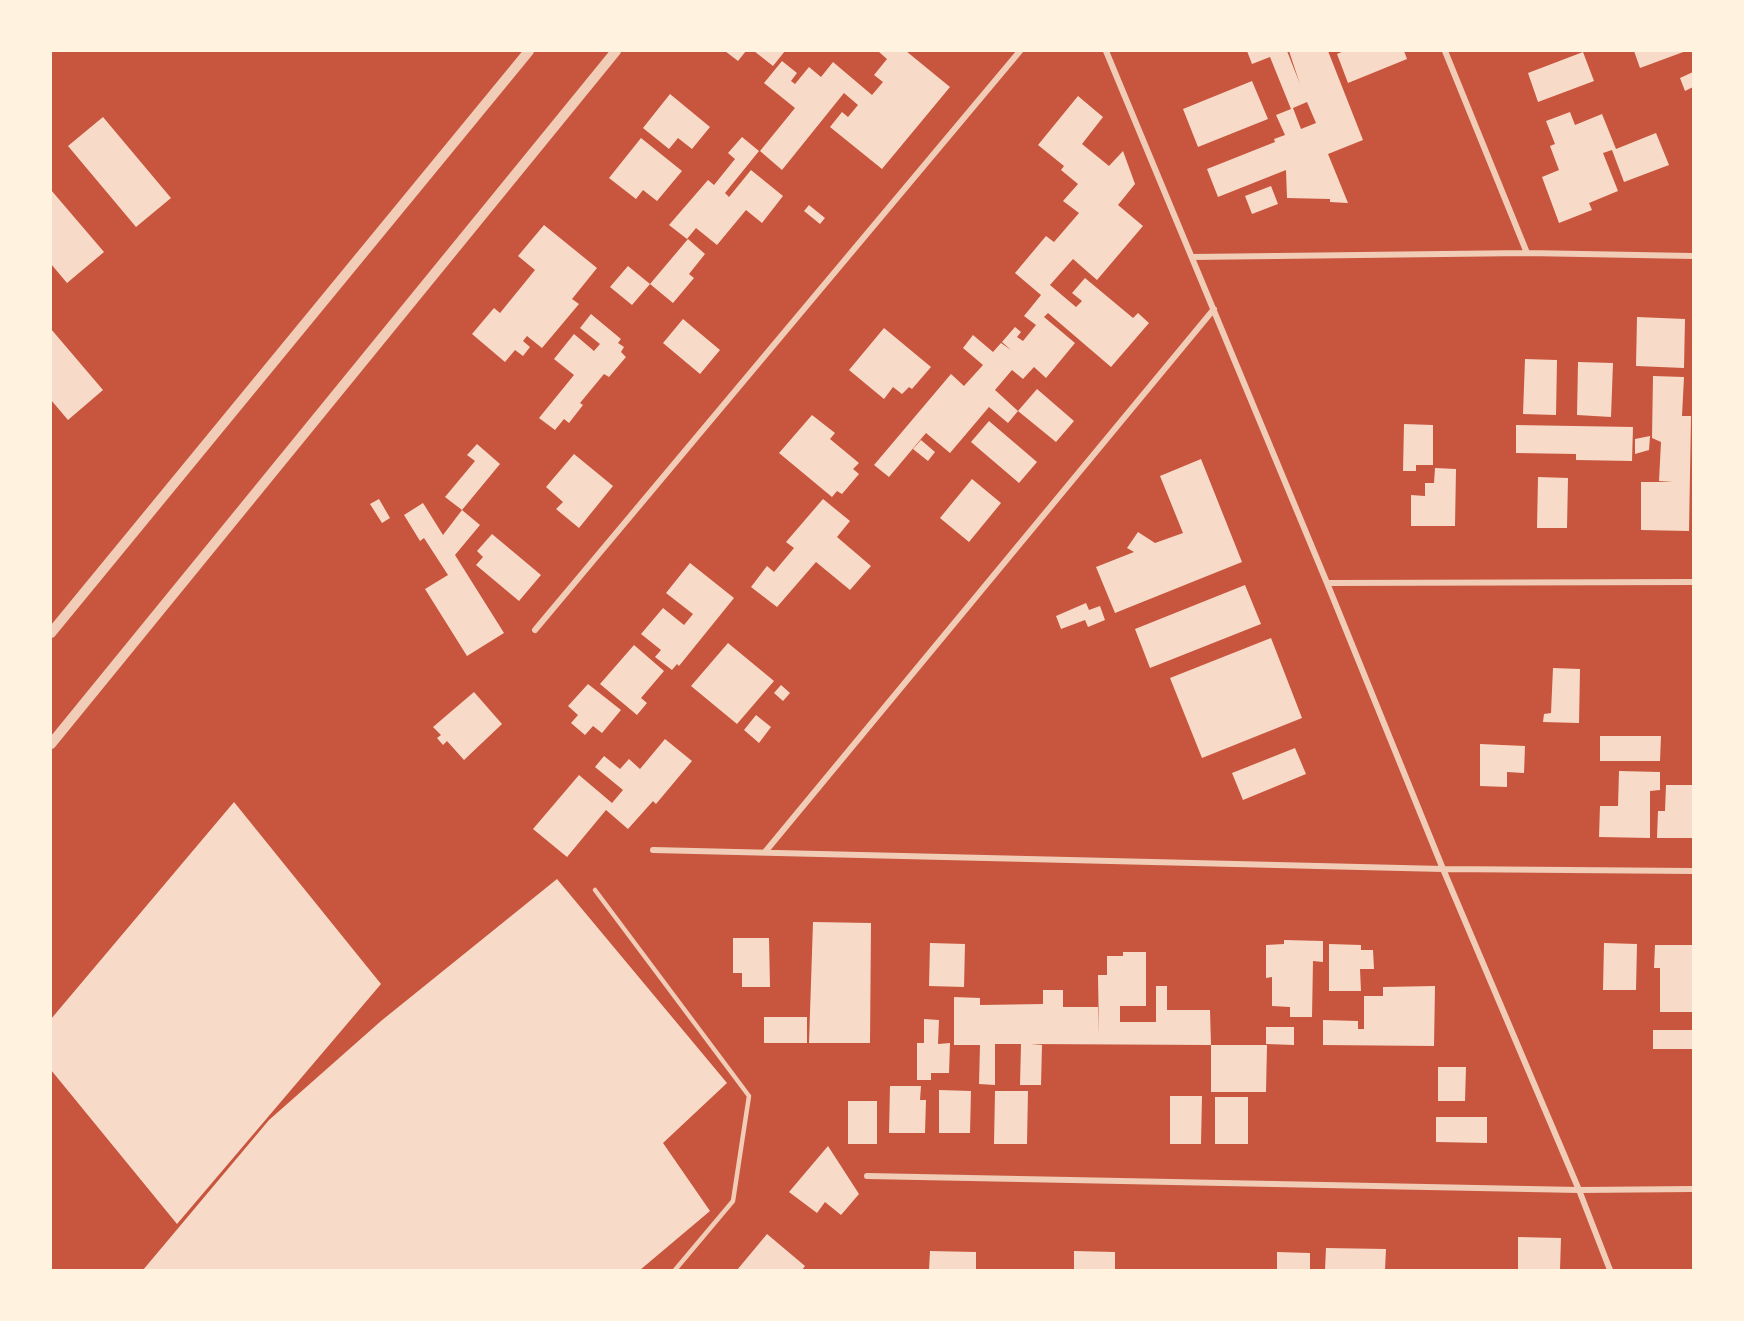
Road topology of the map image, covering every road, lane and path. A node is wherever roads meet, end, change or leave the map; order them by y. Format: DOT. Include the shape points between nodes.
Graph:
graph roads {
  1 [pos="529,51"];
  2 [pos="616,51"];
  3 [pos="1020,51"];
  4 [pos="1106,51"];
  5 [pos="1445,51"];
  6 [pos="1527,253"];
  7 [pos="1192,256"];
  8 [pos="1693,256"];
  9 [pos="1214,309"];
  10 [pos="1328,582"];
  11 [pos="1693,582"];
  12 [pos="535,630"];
  13 [pos="51,633"];
  14 [pos="51,744"];
  15 [pos="652,850"];
  16 [pos="765,852"];
  17 [pos="1443,869"];
  18 [pos="1693,871"];
  19 [pos="596,890"];
  20 [pos="867,1176"];
  21 [pos="1693,1189"];
  22 [pos="1579,1190"];
  23 [pos="675,1270"];
  24 [pos="1610,1270"];
  1 -- 13 [label="street"];
  2 -- 14 [label="street"];
  3 -- 12 [label="street"];
  4 -- 7 [label="street"];
  5 -- 6 [label="street"];
  6 -- 7 [label="street"];
  6 -- 8 [label="street"];
  7 -- 9 [label="street"];
  9 -- 10 [label="street"];
  9 -- 16 [label="street"];
  10 -- 11 [label="street"];
  10 -- 17 [label="street"];
  15 -- 16 [label="street"];
  16 -- 17 [label="street"];
  17 -- 18 [label="street"];
  17 -- 22 [label="street"];
  19 -- 23 [label="lane" via="749,1096 734,1201"];
  20 -- 22 [label="street"];
  21 -- 22 [label="street"];
  22 -- 24 [label="street"];
}
